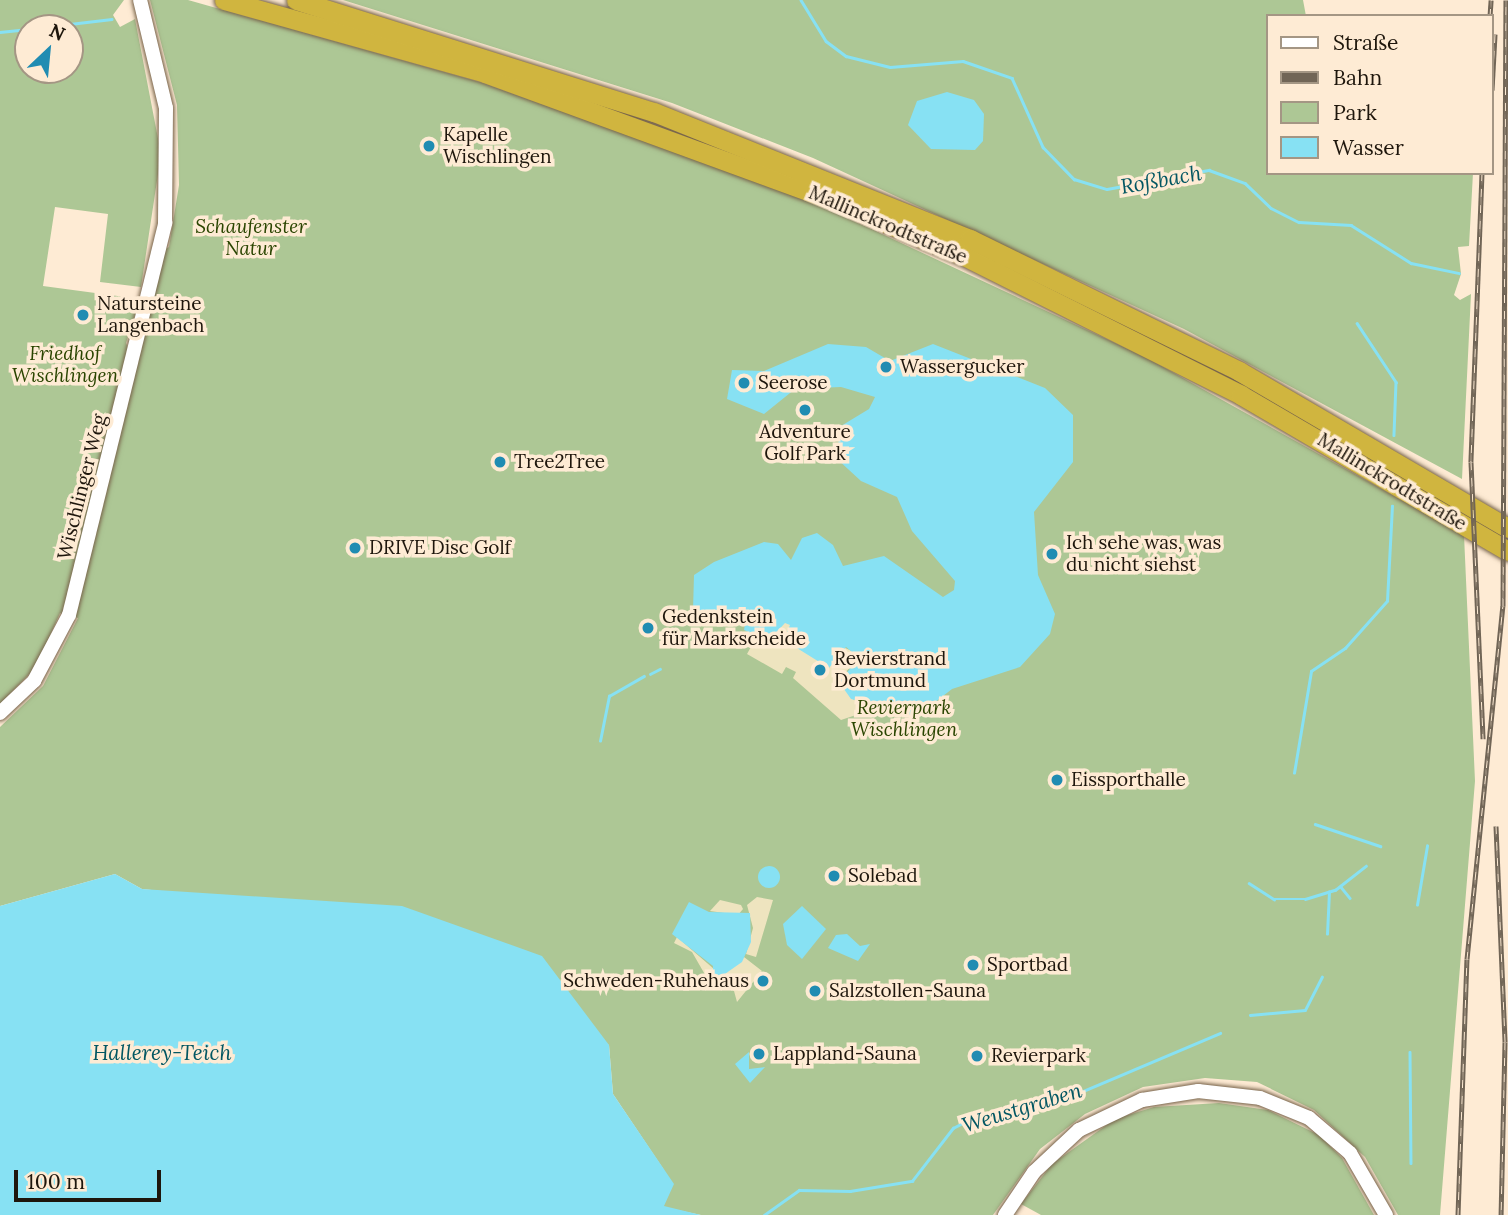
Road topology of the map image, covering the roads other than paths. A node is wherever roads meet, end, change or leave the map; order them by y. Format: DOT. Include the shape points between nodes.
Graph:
graph roads {
  1 [pos="140,0"];
  2 [pos="224,0"];
  3 [pos="296,0"];
  4 [pos="1508,528"];
  5 [pos="1508,551"];
  6 [pos="0,713"];
  7 [pos="1005,1215"];
  8 [pos="1385,1215"];
  1 -- 6 [label="street, Wischlinger Weg" via="169,144 158,253 69,615 34,681"];
  2 -- 5 [label="highway, Mallinckrodtstraße" via="485,73 822,196 962,255 1241,395"];
  3 -- 4 [label="highway, Mallinckrodtstraße" via="654,112 970,239 1239,371"];
  7 -- 8 [label="street" via="1034,1171 1079,1130 1142,1100 1198,1091 1260,1098 1309,1118 1350,1153"];
}
